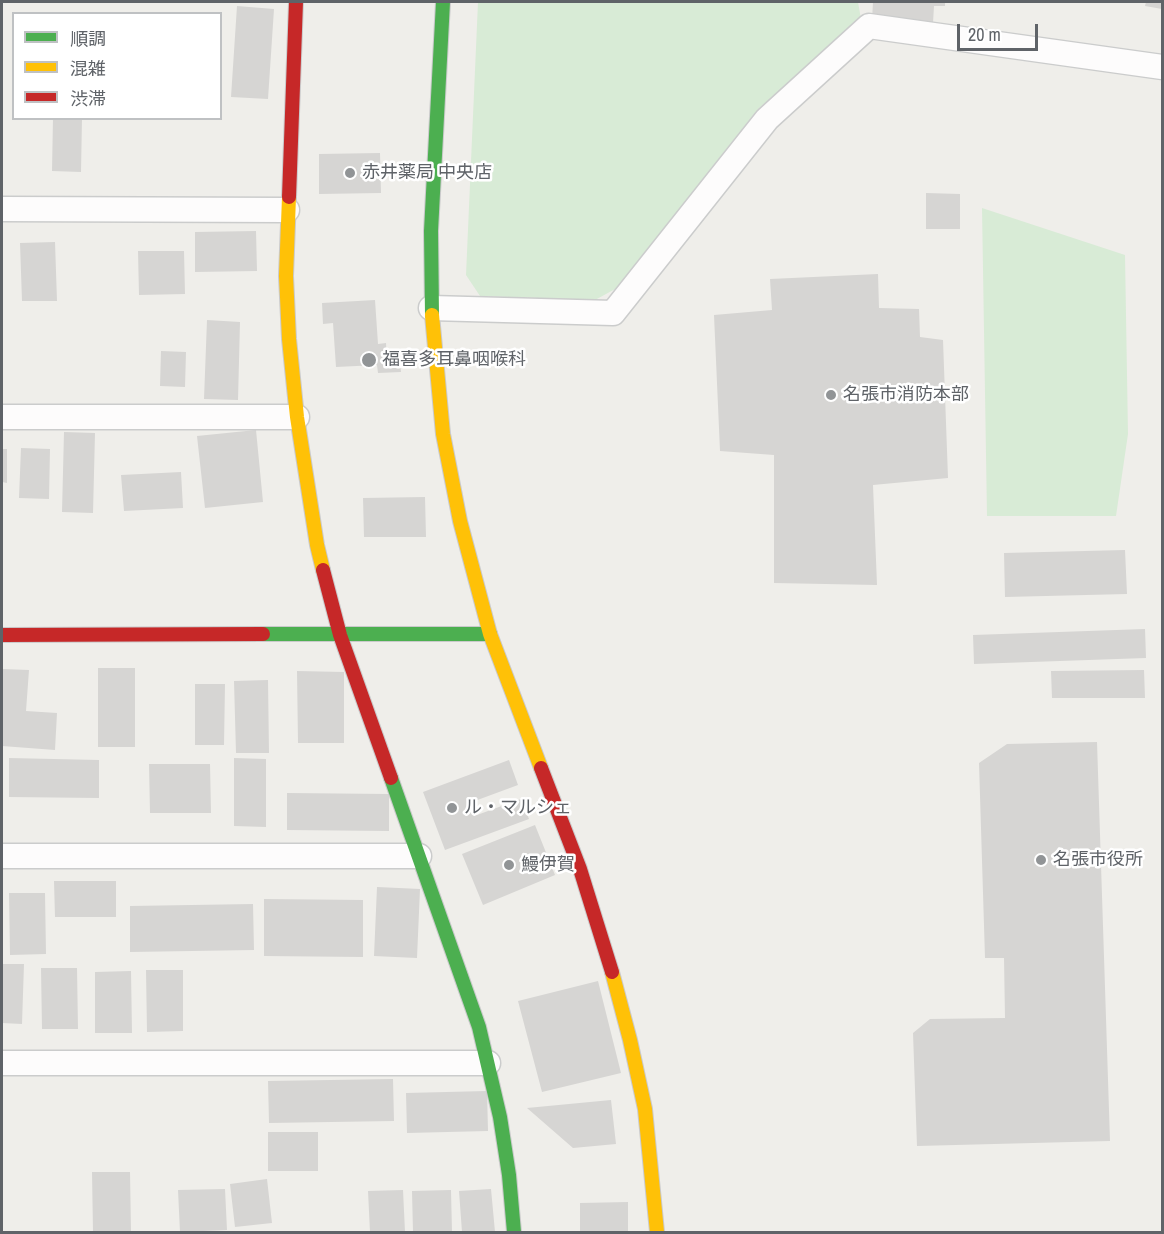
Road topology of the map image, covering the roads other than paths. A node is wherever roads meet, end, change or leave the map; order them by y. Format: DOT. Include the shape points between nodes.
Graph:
graph roads {
  1 [pos="296,2"];
  2 [pos="443,2"];
  3 [pos="1162,67"];
  4 [pos="2,210"];
  5 [pos="287,210"];
  6 [pos="431,308"];
  7 [pos="2,417"];
  8 [pos="297,417"];
  9 [pos="2,634"];
  10 [pos="490,634"];
  11 [pos="340,635"];
  12 [pos="2,856"];
  13 [pos="418,856"];
  14 [pos="2,1063"];
  15 [pos="488,1063"];
  16 [pos="514,1233"];
  17 [pos="657,1233"];
  1 -- 5 [label="street"];
  2 -- 6 [label="street" via="431,231"];
  3 -- 6 [label="street" via="869,27 767,118 614,313"];
  4 -- 5 [label="street"];
  5 -- 8 [label="street" via="289,339"];
  6 -- 10 [label="street" via="443,434 460,521"];
  7 -- 8 [label="street"];
  8 -- 11 [label="street" via="317,545"];
  9 -- 11 [label="street"];
  10 -- 11 [label="street"];
  10 -- 17 [label="street" via="602,936 645,1109"];
  11 -- 13 [label="street"];
  12 -- 13 [label="street"];
  13 -- 15 [label="street" via="462,975"];
  14 -- 15 [label="street"];
  15 -- 16 [label="street" via="509,1175"];
}
